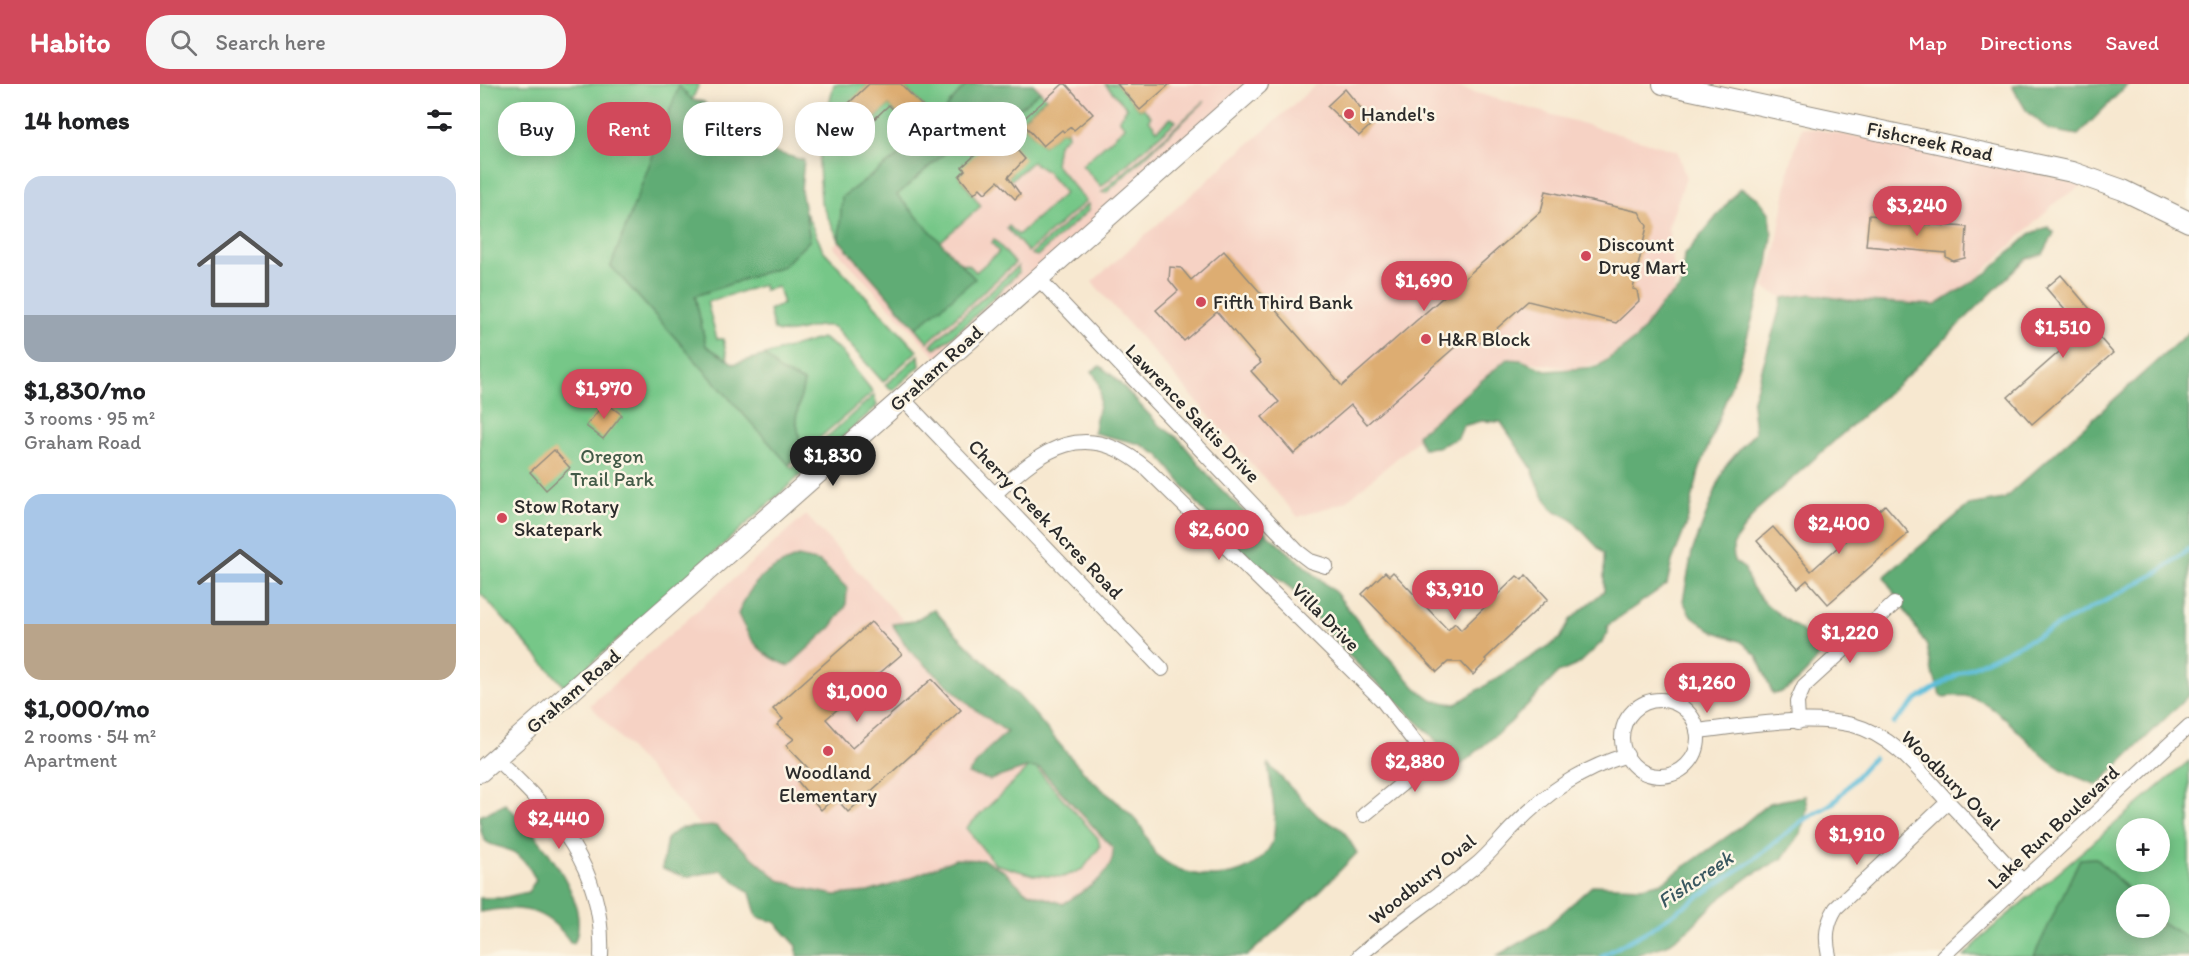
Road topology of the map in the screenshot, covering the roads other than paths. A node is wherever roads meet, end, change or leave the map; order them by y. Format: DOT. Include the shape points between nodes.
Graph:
graph roads {
  1 [pos="1258,84"];
  2 [pos="1663,84"];
  3 [pos="2189,222"];
  4 [pos="1038,279"];
  5 [pos="902,398"];
  6 [pos="995,494"];
  7 [pos="1326,566"];
  8 [pos="1894,604"];
  9 [pos="1162,669"];
  10 [pos="1798,722"];
  11 [pos="2189,726"];
  12 [pos="1697,731"];
  13 [pos="1627,755"];
  14 [pos="495,758"];
  15 [pos="480,772"];
  16 [pos="1948,802"];
  17 [pos="1364,814"];
  18 [pos="2023,882"];
  19 [pos="601,956"];
  20 [pos="1359,956"];
  21 [pos="1829,956"];
  22 [pos="1943,956"];
  1 -- 4 [label="main road, Graham Road"];
  2 -- 3 [label="main road, Fishcreek Road" via="2072,172 2138,196"];
  4 -- 5 [label="main road, Graham Road"];
  4 -- 7 [label="street, Lawrence Saltis Drive" via="1297,551"];
  5 -- 6 [label="street, Cherry Creek Acres Road"];
  5 -- 14 [label="main road, Graham Road"];
  6 -- 9 [label="street, Cherry Creek Acres Road"];
  6 -- 17 [label="street, Villa Drive" via="1025,466 1059,446 1089,442 1127,453 1173,492 1382,700 1417,745 1413,771"];
  8 -- 10 [label="street" via="1804,686 1797,702"];
  10 -- 12 [label="street, Woodbury Oval"];
  10 -- 16 [label="street, Woodbury Oval" via="1843,723 1871,731 1902,753"];
  11 -- 18 [label="street, Lake Run Boulevard"];
  12 -- 13 [label="street" via="1695,753 1685,766 1671,774 1649,775 1634,766"];
  12 -- 13 [label="street" via="1691,717 1676,704 1651,701 1635,708 1625,723"];
  13 -- 20 [label="street, Woodbury Oval" via="1598,764 1559,785 1477,865"];
  14 -- 15 [label="main road, Graham Road"];
  14 -- 19 [label="street" via="556,820 582,857 598,920"];
  16 -- 18 [label="street, Woodbury Oval"];
  16 -- 21 [label="street" via="1836,908 1826,935"];
  18 -- 22 [label="street, Lake Run Boulevard"];
}
